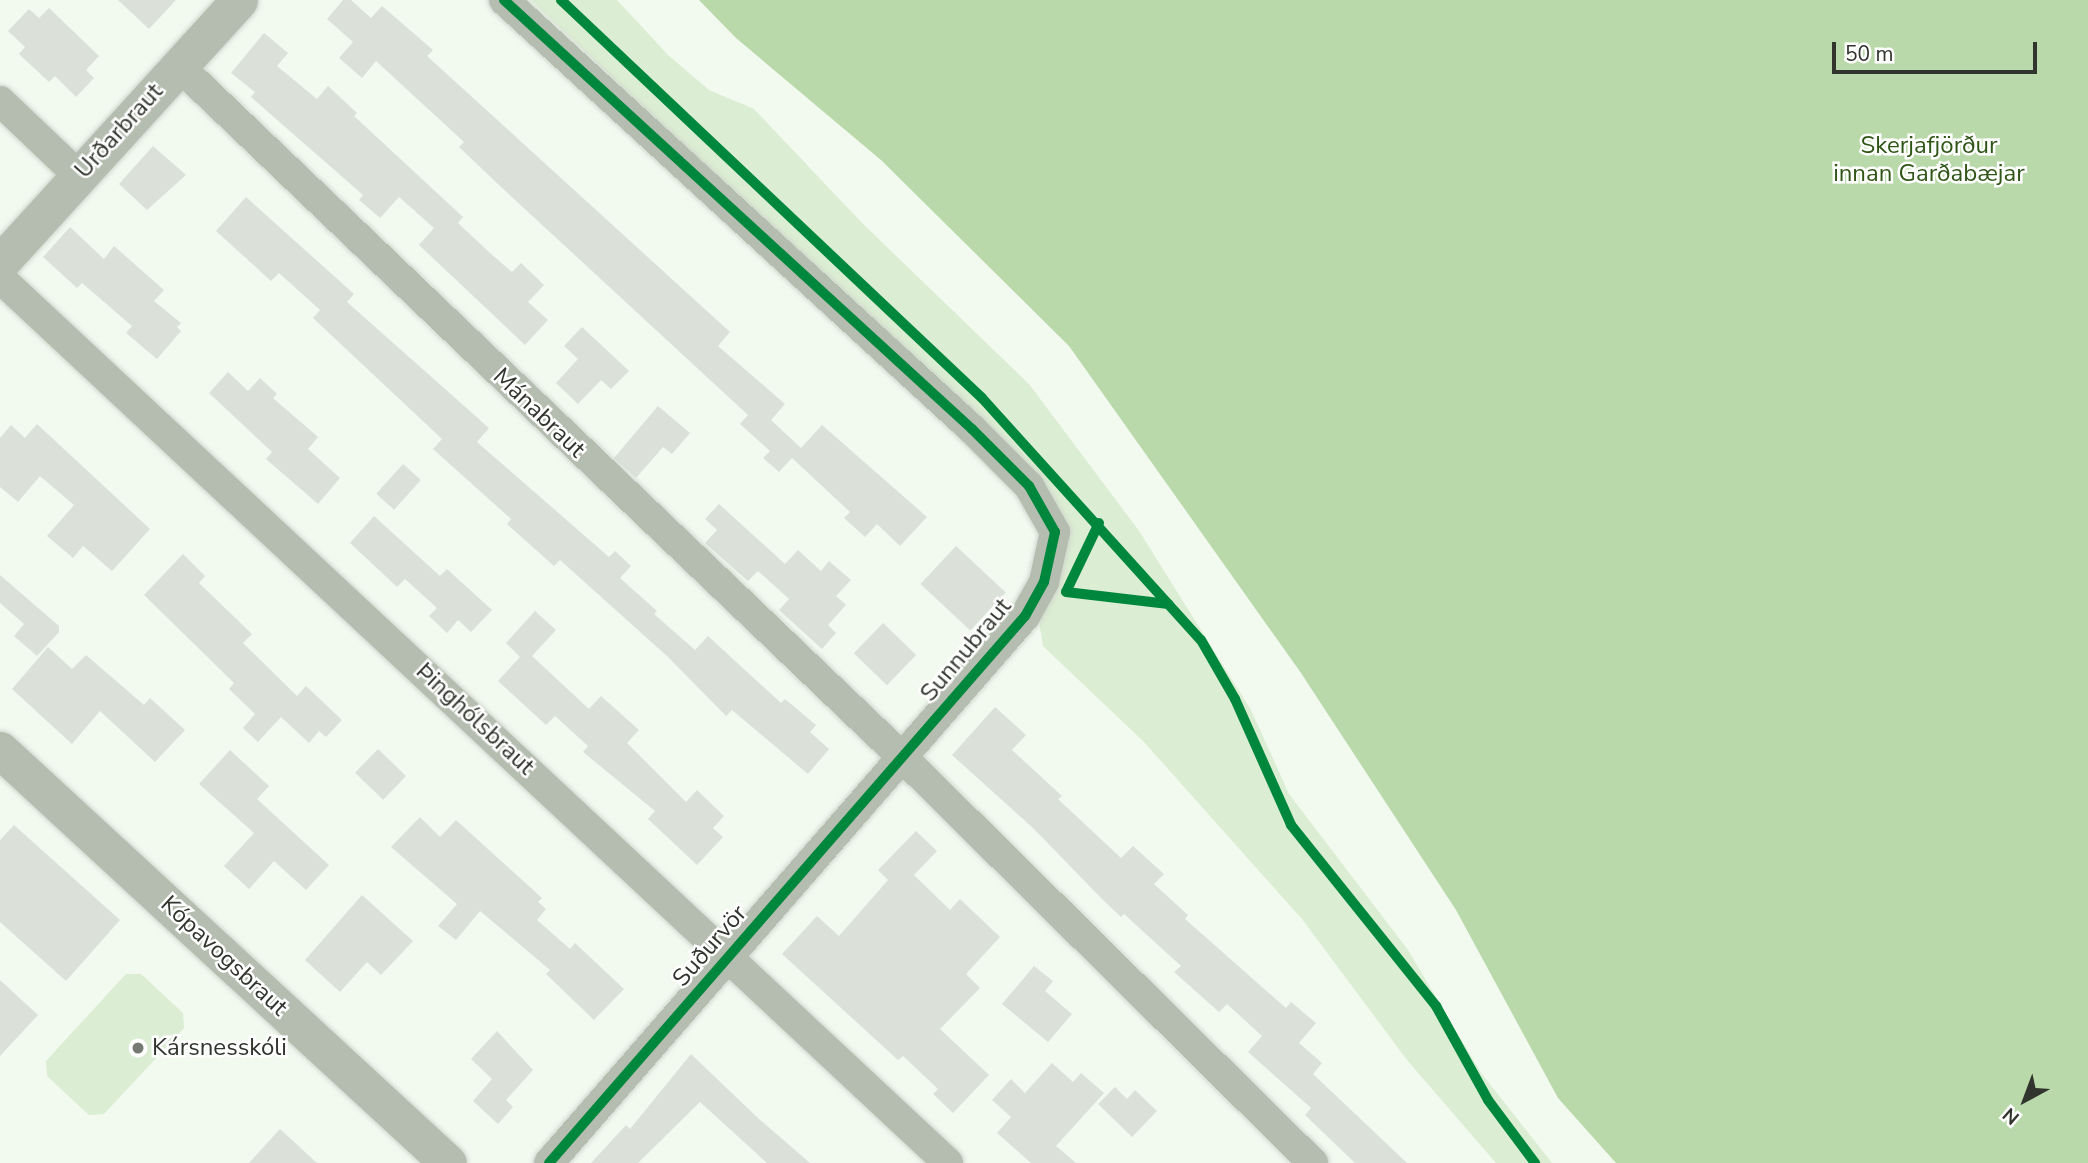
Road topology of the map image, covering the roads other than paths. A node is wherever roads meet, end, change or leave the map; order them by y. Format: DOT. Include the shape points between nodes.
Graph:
graph roads {
  1 [pos="239,0"];
  2 [pos="504,0"];
  3 [pos="178,66"];
  4 [pos="0,101"];
  5 [pos="79,176"];
  6 [pos="0,262"];
  7 [pos="0,278"];
  8 [pos="0,750"];
  9 [pos="902,757"];
  10 [pos="730,955"];
  11 [pos="448,1163"];
  12 [pos="549,1163"];
  13 [pos="947,1163"];
  14 [pos="1313,1163"];
  1 -- 3 [label="street, Urðarbraut"];
  2 -- 9 [label="street, Sunnubraut" via="972,429 1029,486 1055,532 1044,582 1025,616"];
  3 -- 5 [label="street, Urðarbraut"];
  3 -- 9 [label="street, Mánabraut"];
  4 -- 5 [label="street"];
  5 -- 6 [label="street, Urðarbraut"];
  7 -- 10 [label="street, Þinghólsbraut"];
  8 -- 11 [label="street, Kópavogsbraut"];
  9 -- 10 [label="street, Suðurvör"];
  9 -- 14 [label="street"];
  10 -- 12 [label="street, Suðurvör"];
  10 -- 13 [label="street, Þinghólsbraut"];
}
